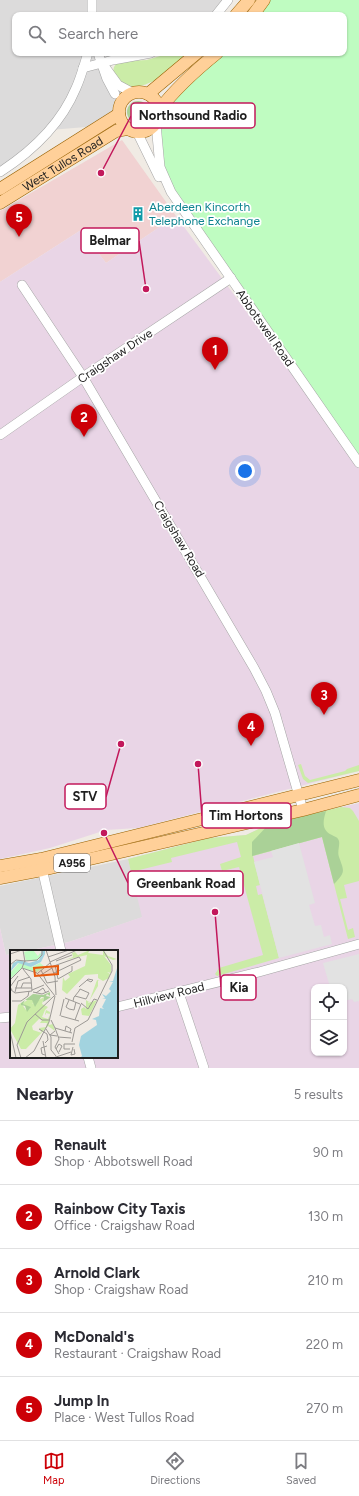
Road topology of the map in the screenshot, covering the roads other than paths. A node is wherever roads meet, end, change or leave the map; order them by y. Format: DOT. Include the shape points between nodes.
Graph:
graph roads {
  1 [pos="92,0"];
  2 [pos="228,0"];
  3 [pos="249,0"];
  4 [pos="264,0"];
  5 [pos="92,12"];
  6 [pos="218,12"];
  7 [pos="239,12"];
  8 [pos="255,12"];
  9 [pos="87,56"];
  10 [pos="99,56"];
  11 [pos="133,56"];
  12 [pos="193,56"];
  13 [pos="214,56"];
  14 [pos="102,63"];
  15 [pos="83,68"];
  16 [pos="133,93"];
  17 [pos="115,94"];
  18 [pos="148,94"];
  19 [pos="159,110"];
  20 [pos="119,114"];
  21 [pos="156,124"];
  22 [pos="132,130"];
  23 [pos="0,172"];
  24 [pos="0,189"];
  25 [pos="171,192"];
  26 [pos="0,203"];
  27 [pos="231,278"];
  28 [pos="22,285"];
  29 [pos="83,377"];
  30 [pos="0,435"];
  31 [pos="359,463"];
  32 [pos="357,780"];
  33 [pos="359,794"];
  34 [pos="299,795"];
  35 [pos="303,810"];
  36 [pos="41,865"];
  37 [pos="0,866"];
  38 [pos="0,878"];
  39 [pos="359,944"];
  40 [pos="61,950"];
  41 [pos="179,993"];
  42 [pos="118,1007"];
  43 [pos="88,1058"];
  44 [pos="91,1068"];
  45 [pos="204,1068"];
  1 -- 5 [label="street"];
  2 -- 6 [label="street"];
  3 -- 7 [label="main road"];
  4 -- 8 [label="main road"];
  9 -- 15 [label="street"];
  10 -- 14 [label="street"];
  11 -- 14 [label="street"];
  12 -- 18 [label="main road"];
  13 -- 19 [label="main road" via="185,81"];
  14 -- 15 [label="street"];
  14 -- 16 [label="street" via="115,82"];
  14 -- 17 [label="street"];
  15 -- 23 [label="street" via="76,89 50,130 14,164"];
  16 -- 18 [label="main road"];
  16 -- 20 [label="main road" via="122,101"];
  18 -- 19 [label="main road" via="157,103"];
  19 -- 21 [label="main road"];
  20 -- 22 [label="main road" via="120,120"];
  20 -- 24 [label="main road, West Tullos Road"];
  21 -- 22 [label="main road" via="147,131"];
  21 -- 25 [label="street" via="160,167"];
  22 -- 25 [label="street" via="158,176"];
  22 -- 26 [label="main road, West Tullos Road" via="116,131"];
  25 -- 27 [label="street, Abbotswell Road"];
  27 -- 29 [label="street, Craigshaw Drive"];
  27 -- 31 [label="street, Abbotswell Road"];
  28 -- 29 [label="street, Craigshaw Road"];
  29 -- 30 [label="street, Craigshaw Drive"];
  29 -- 34 [label="street, Craigshaw Road" via="220,608 266,691 275,712"];
  32 -- 33 [label="street"];
  32 -- 34 [label="main road, A956"];
  33 -- 35 [label="main road, A956"];
  34 -- 35 [label="street, Craigshaw Road"];
  34 -- 36 [label="main road, A956"];
  35 -- 36 [label="main road, A956"];
  36 -- 37 [label="main road, A956"];
  36 -- 38 [label="main road, A956"];
  36 -- 40 [label="street"];
  39 -- 41 [label="street, Hillview Road"];
  41 -- 42 [label="street, Hillview Road"];
  41 -- 45 [label="street"];
  43 -- 44 [label="street"];
}
